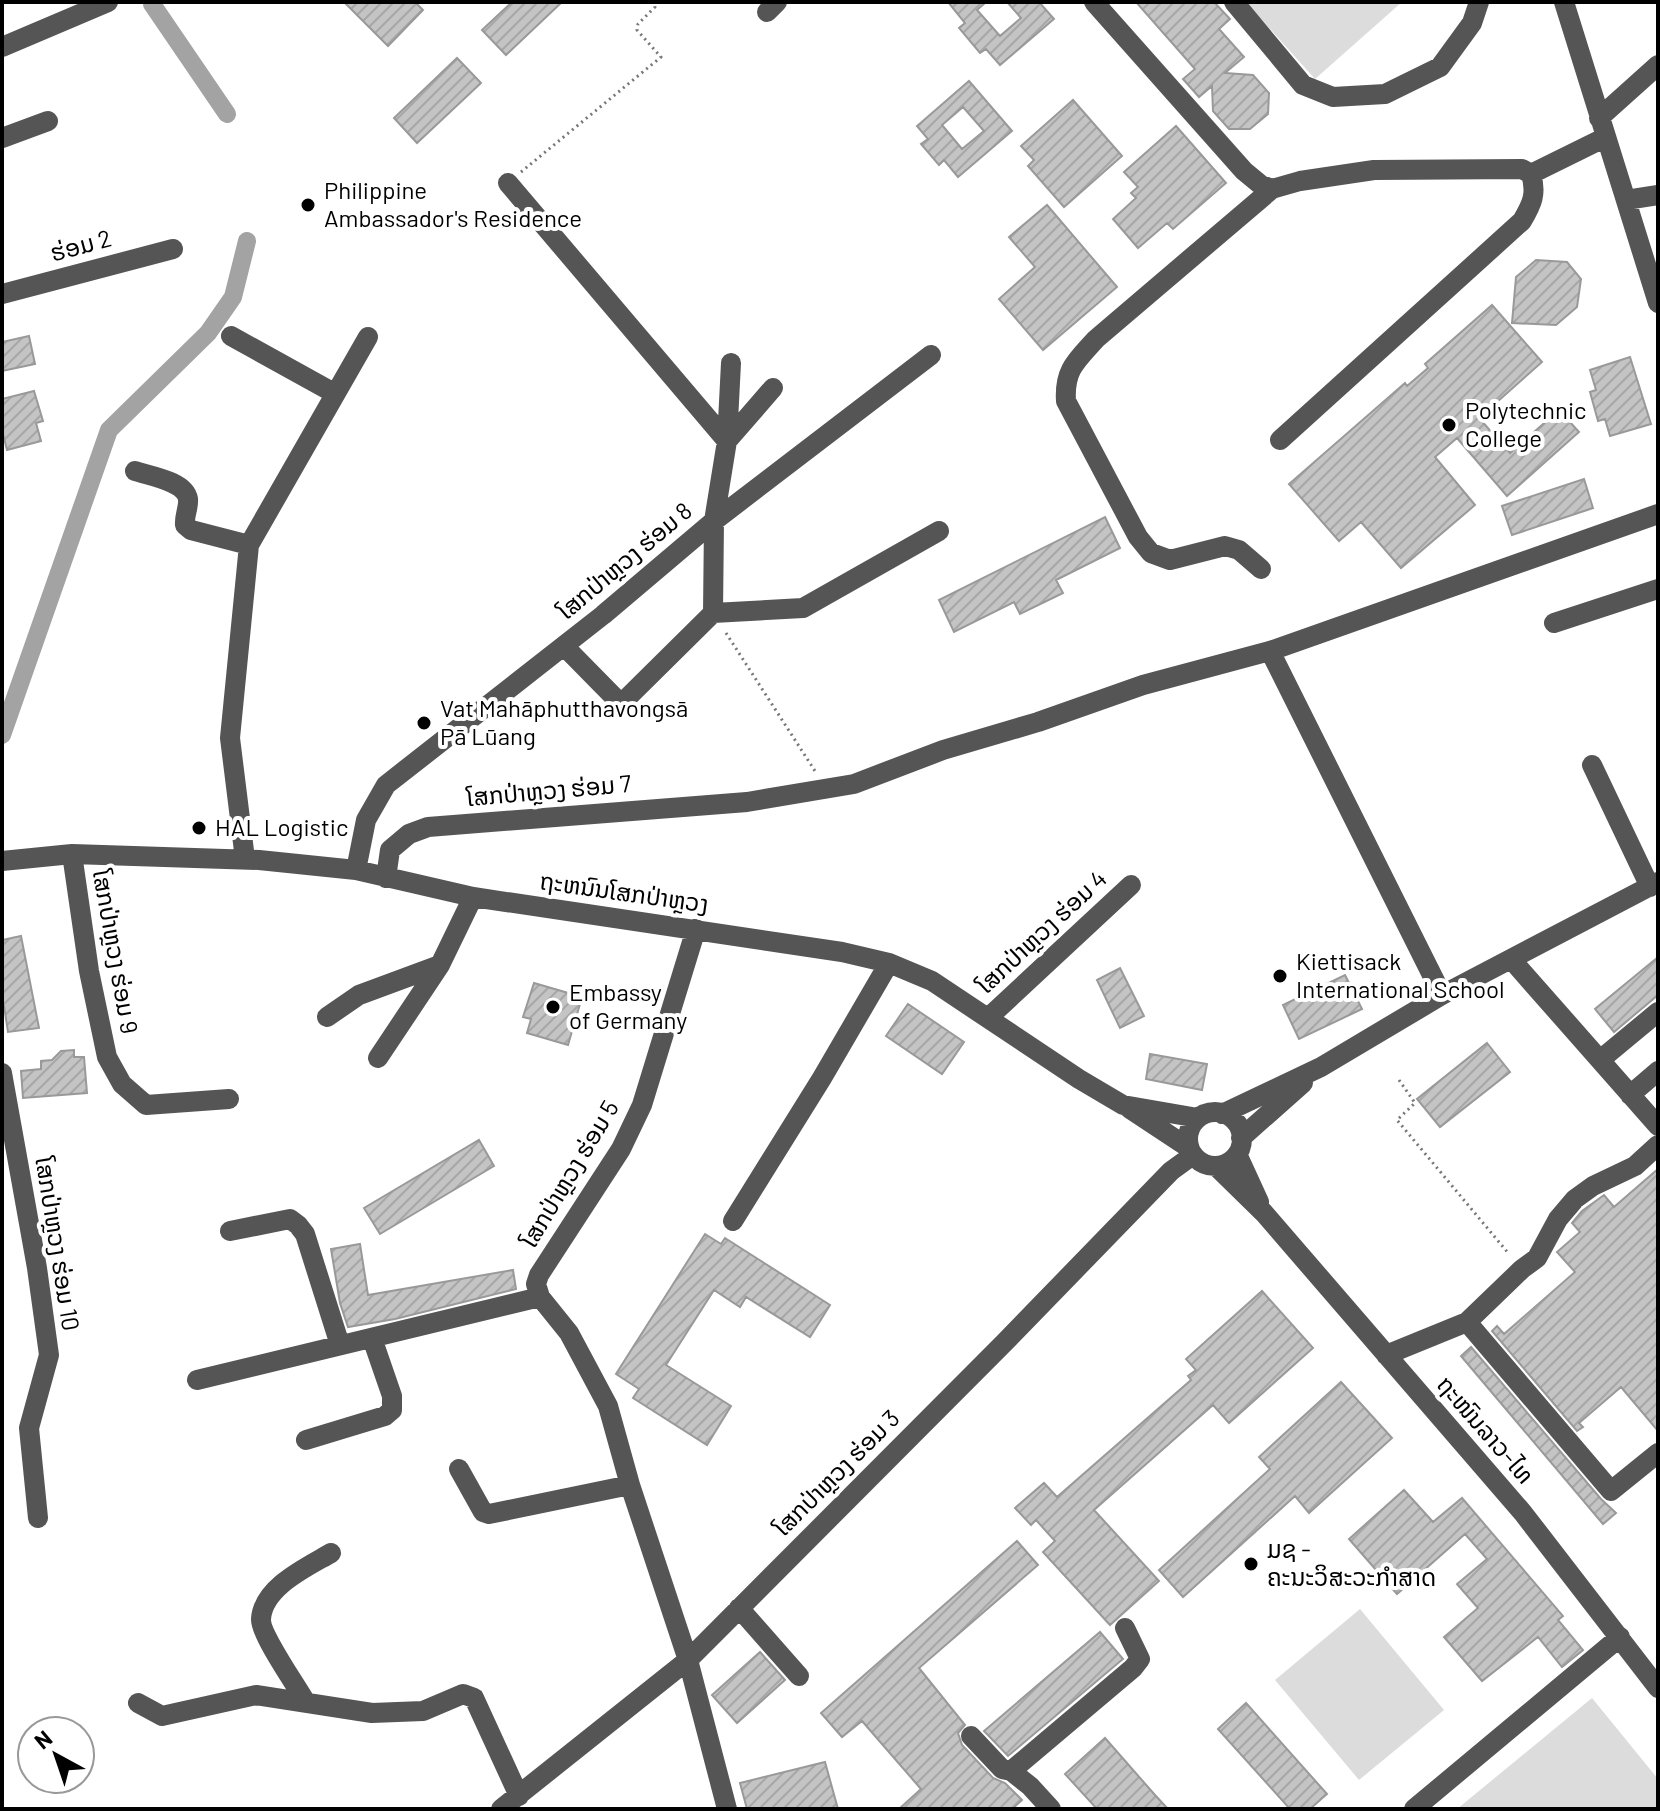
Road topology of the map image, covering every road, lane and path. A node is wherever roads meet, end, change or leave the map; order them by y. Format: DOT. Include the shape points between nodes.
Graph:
graph roads {
  1 [pos="108,2"];
  2 [pos="652,2"];
  3 [pos="1094,2"];
  4 [pos="1234,2"];
  5 [pos="1479,2"];
  6 [pos="1564,2"];
  7 [pos="2,47"];
  8 [pos="1658,65"];
  9 [pos="48,121"];
  10 [pos="1603,128"];
  11 [pos="2,138"];
  12 [pos="1531,174"];
  13 [pos="508,183"];
  14 [pos="1272,189"];
  15 [pos="1658,195"];
  16 [pos="1626,200"];
  17 [pos="173,249"];
  18 [pos="2,294"];
  19 [pos="1658,303"];
  20 [pos="231,336"];
  21 [pos="368,337"];
  22 [pos="931,355"];
  23 [pos="731,363"];
  24 [pos="773,388"];
  25 [pos="334,393"];
  26 [pos="1280,440"];
  27 [pos="727,441"];
  28 [pos="135,471"];
  29 [pos="1658,514"];
  30 [pos="714,521"];
  31 [pos="939,531"];
  32 [pos="249,545"];
  33 [pos="1261,569"];
  34 [pos="1658,589"];
  35 [pos="713,613"];
  36 [pos="1554,623"];
  37 [pos="564,646"];
  38 [pos="1270,651"];
  39 [pos="1592,765"];
  40 [pos="816,772"];
  41 [pos="72,854"];
  42 [pos="245,859"];
  43 [pos="2,861"];
  44 [pos="356,870"];
  45 [pos="386,878"];
  46 [pos="1131,885"];
  47 [pos="1654,885"];
  48 [pos="473,897"];
  49 [pos="696,929"];
  50 [pos="1511,959"];
  51 [pos="889,963"];
  52 [pos="440,965"];
  53 [pos="1442,995"];
  54 [pos="1658,1012"];
  55 [pos="327,1017"];
  56 [pos="989,1017"];
  57 [pos="378,1058"];
  58 [pos="1600,1060"];
  59 [pos="1321,1067"];
  60 [pos="1658,1071"];
  61 [pos="2,1073"];
  62 [pos="1399,1080"];
  63 [pos="1630,1095"];
  64 [pos="229,1099"];
  65 [pos="1123,1105"];
  66 [pos="1222,1114"];
  67 [pos="1198,1118"];
  68 [pos="1658,1126"];
  69 [pos="1658,1145"];
  70 [pos="1239,1146"];
  71 [pos="1191,1151"];
  72 [pos="1216,1166"];
  73 [pos="1264,1213"];
  74 [pos="733,1221"];
  75 [pos="230,1231"];
  76 [pos="1522,1269"];
  77 [pos="540,1297"];
  78 [pos="1467,1322"];
  79 [pos="372,1338"];
  80 [pos="340,1345"];
  81 [pos="1386,1355"];
  82 [pos="197,1380"];
  83 [pos="306,1440"];
  84 [pos="1658,1453"];
  85 [pos="459,1469"];
  86 [pos="630,1485"];
  87 [pos="38,1518"];
  88 [pos="331,1553"];
  89 [pos="739,1608"];
  90 [pos="1125,1628"];
  91 [pos="1620,1637"];
  92 [pos="688,1660"];
  93 [pos="1654,1674"];
  94 [pos="799,1676"];
  95 [pos="305,1701"];
  96 [pos="138,1703"];
  97 [pos="971,1736"];
  98 [pos="1011,1771"];
  99 [pos="519,1796"];
  100 [pos="501,1809"];
  101 [pos="727,1809"];
  102 [pos="1051,1809"];
  103 [pos="1414,1809"];
  1 -- 7 [label="street"];
  2 -- 13 [label="path" via="655,7 637,30 661,57"];
  3 -- 14 [label="street" via="1244,171"];
  4 -- 5 [label="street" via="1303,85 1333,97 1385,94 1440,67 1472,23"];
  6 -- 10 [label="street"];
  8 -- 10 [label="street"];
  9 -- 11 [label="street"];
  10 -- 12 [label="street"];
  10 -- 16 [label="street"];
  12 -- 14 [label="street" via="1522,169 1374,170"];
  12 -- 26 [label="street" via="1533,202 1522,221"];
  13 -- 27 [label="street"];
  14 -- 33 [label="street" via="1096,339 1072,366 1065,383 1066,401 1151,553 1170,560 1225,546 1239,550"];
  15 -- 16 [label="street"];
  16 -- 19 [label="street"];
  17 -- 18 [label="street, ຮ່ອມ 2"];
  20 -- 25 [label="street"];
  21 -- 25 [label="street"];
  22 -- 30 [label="street"];
  23 -- 27 [label="street, ໂສກປ່າຫຼວງ ຮ່ອມ 8"];
  24 -- 27 [label="street"];
  25 -- 32 [label="street"];
  27 -- 30 [label="street, ໂສກປ່າຫຼວງ ຮ່ອມ 8"];
  28 -- 32 [label="street" via="186,493 185,525 191,530"];
  29 -- 38 [label="street"];
  30 -- 35 [label="street"];
  30 -- 37 [label="street, ໂສກປ່າຫຼວງ ຮ່ອມ 8"];
  31 -- 35 [label="street" via="803,608"];
  32 -- 42 [label="street" via="230,738"];
  34 -- 36 [label="street"];
  35 -- 37 [label="street" via="621,704"];
  35 -- 40 [label="path"];
  37 -- 44 [label="street, ໂສກປ່າຫຼວງ ຮ່ອມ 8" via="386,785 366,820"];
  38 -- 45 [label="street, ໂສກປ່າຫຼວງ ຮ່ອມ 7" via="1143,685 854,784 747,802 428,827 390,850"];
  38 -- 53 [label="street"];
  39 -- 47 [label="street"];
  41 -- 42 [label="street, ຖະຫນົນໂສກປ່າຫຼວງ"];
  41 -- 43 [label="street, ຖະຫນົນໂສກປ່າຫຼວງ"];
  41 -- 64 [label="street, ໂສກປ່າຫຼວງ ຮ່ອມ 9" via="99,1024 107,1057 122,1084 146,1105"];
  42 -- 44 [label="street, ຖະຫນົນໂສກປ່າຫຼວງ"];
  44 -- 45 [label="street, ຖະຫນົນໂສກປ່າຫຼວງ"];
  45 -- 48 [label="street, ຖະຫນົນໂສກປ່າຫຼວງ"];
  46 -- 56 [label="street, ໂສກປ່າຫຼວງ ຮ່ອມ 4"];
  47 -- 50 [label="street"];
  48 -- 49 [label="street, ຖະຫນົນໂສກປ່າຫຼວງ"];
  48 -- 52 [label="street"];
  49 -- 51 [label="street, ຖະຫນົນໂສກປ່າຫຼວງ"];
  49 -- 77 [label="street, ໂສກປ່າຫຼວງ ຮ່ອມ 5" via="642,1105 621,1149 539,1275"];
  50 -- 53 [label="street"];
  50 -- 58 [label="street"];
  51 -- 56 [label="street, ຖະຫນົນໂສກປ່າຫຼວງ" via="932,981"];
  51 -- 74 [label="street"];
  52 -- 55 [label="street" via="359,995"];
  52 -- 57 [label="street"];
  53 -- 59 [label="street"];
  54 -- 58 [label="street"];
  56 -- 65 [label="street, ຖະຫນົນໂສກປ່າຫຼວງ"];
  58 -- 63 [label="street"];
  59 -- 66 [label="street"];
  59 -- 70 [label="street"];
  60 -- 63 [label="street"];
  61 -- 87 [label="street, ໂສກປ່າຫຼວງ ຮ່ອມ 10" via="49,1355 29,1428"];
  62 -- 76 [label="path" via="1415,1103 1397,1120"];
  63 -- 68 [label="street"];
  65 -- 67 [label="street, ຖະຫນົນໂສກປ່າຫຼວງ"];
  65 -- 71 [label="street"];
  66 -- 67 [label="street"];
  66 -- 70 [label="street" via="1236,1123"];
  67 -- 71 [label="street" via="1189,1132"];
  69 -- 76 [label="street" via="1635,1166 1575,1199 1537,1258"];
  70 -- 72 [label="street" via="1225,1164"];
  70 -- 73 [label="street, ຖະໜົນລາວ-ໄທ"];
  71 -- 72 [label="street" via="1199,1161"];
  71 -- 89 [label="street, ໂສກປ່າຫຼວງ ຮ່ອມ 3"];
  72 -- 73 [label="street, ຖະໜົນລາວ-ໄທ"];
  73 -- 81 [label="street, ຖະໜົນລາວ-ໄທ"];
  75 -- 80 [label="street" via="290,1219 298,1225"];
  76 -- 78 [label="street"];
  77 -- 79 [label="street"];
  77 -- 86 [label="street" via="591,1370 608,1406"];
  78 -- 81 [label="street"];
  78 -- 84 [label="street" via="1611,1491"];
  79 -- 80 [label="street"];
  79 -- 83 [label="street" via="392,1410"];
  80 -- 82 [label="street"];
  81 -- 91 [label="street, ຖະໜົນລາວ-ໄທ" via="1523,1513"];
  85 -- 86 [label="street" via="489,1514"];
  86 -- 92 [label="street"];
  88 -- 95 [label="street" via="276,1589 260,1620"];
  89 -- 92 [label="street, ໂສກປ່າຫຼວງ ຮ່ອມ 3"];
  89 -- 94 [label="street"];
  90 -- 98 [label="street" via="1140,1659 1133,1668"];
  91 -- 93 [label="street, ຖະໜົນລາວ-ໄທ"];
  91 -- 103 [label="street"];
  92 -- 99 [label="street, ໂສກປ່າຫຼວງ ຮ່ອມ 3"];
  92 -- 101 [label="street"];
  95 -- 96 [label="street" via="256,1695 162,1716"];
  95 -- 99 [label="street" via="372,1713 423,1711 463,1694 474,1698"];
  97 -- 98 [label="street" via="1002,1769"];
  98 -- 102 [label="street"];
  99 -- 100 [label="street, ໂສກປ່າຫຼວງ ຮ່ອມ 3"];
}
